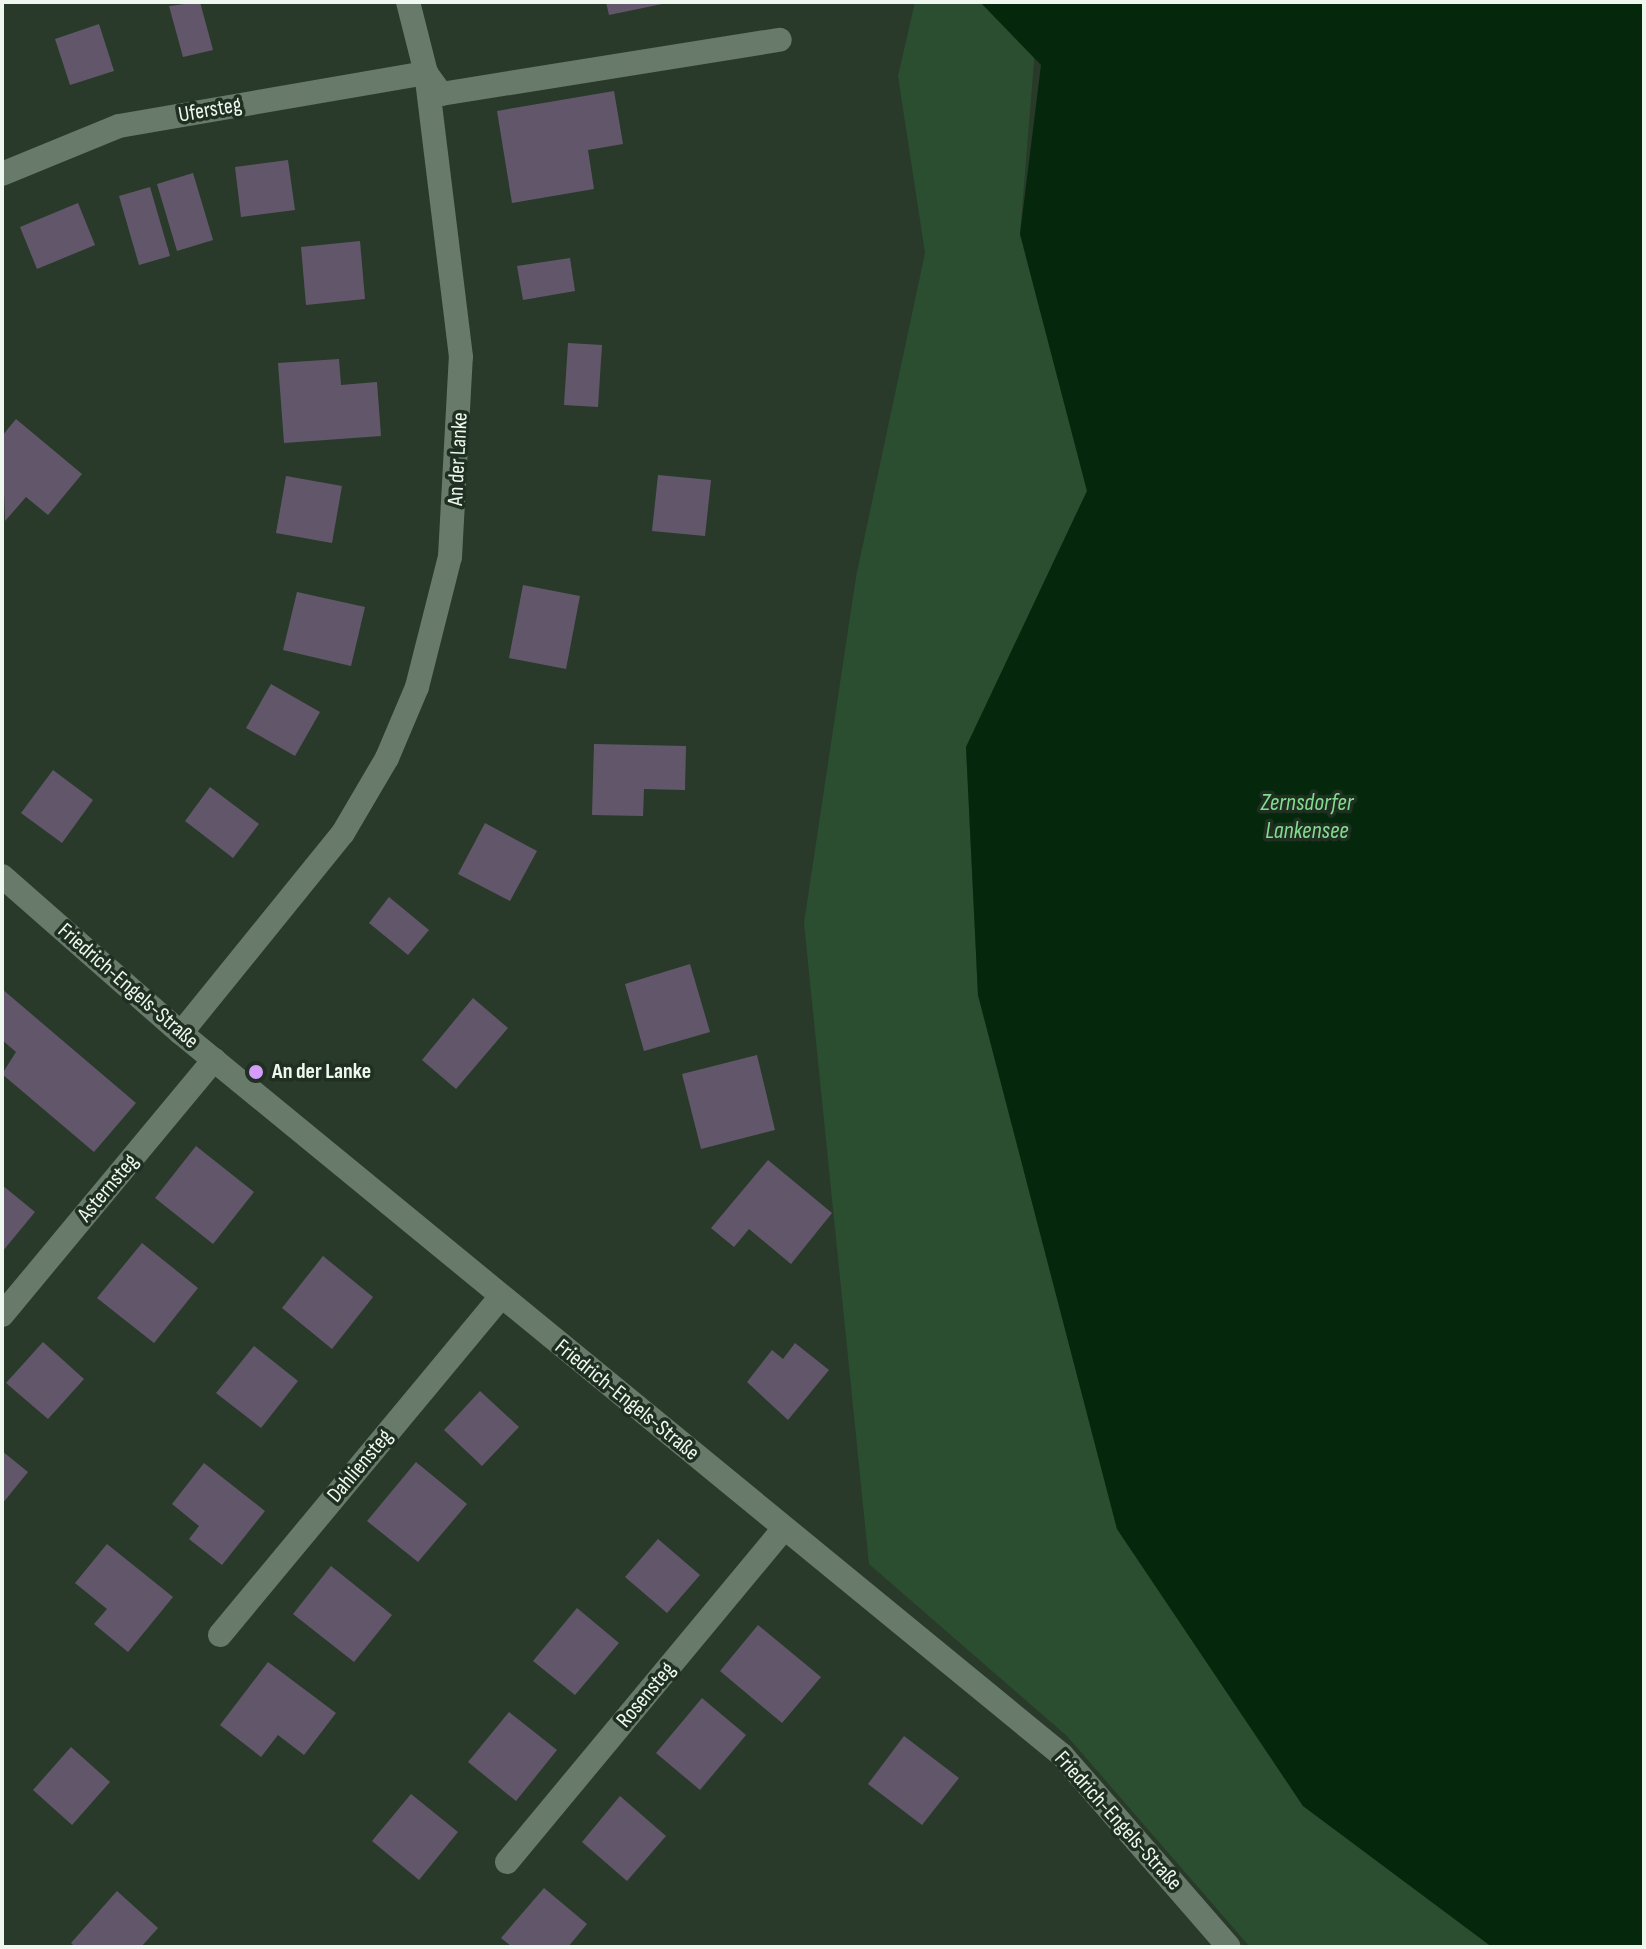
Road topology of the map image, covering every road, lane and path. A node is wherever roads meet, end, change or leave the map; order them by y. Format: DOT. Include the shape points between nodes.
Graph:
graph roads {
  1 [pos="408,2"];
  2 [pos="780,40"];
  3 [pos="426,73"];
  4 [pos="2,174"];
  5 [pos="2,876"];
  6 [pos="181,1033"];
  7 [pos="214,1060"];
  8 [pos="500,1298"];
  9 [pos="2,1315"];
  10 [pos="784,1528"];
  11 [pos="220,1635"];
  12 [pos="507,1862"];
  13 [pos="1229,1947"];
  1 -- 3 [label="street, An der Lanke"];
  2 -- 3 [label="street" via="441,94"];
  3 -- 4 [label="street, Ufersteg" via="119,126"];
  3 -- 6 [label="street, An der Lanke" via="461,357 459,486 435,625 387,758 343,833"];
  5 -- 6 [label="street, Friedrich-Engels-Straße"];
  6 -- 7 [label="street, Friedrich-Engels-Straße"];
  7 -- 8 [label="street, Friedrich-Engels-Straße"];
  7 -- 9 [label="street, Asternsteg"];
  8 -- 10 [label="street, Friedrich-Engels-Straße"];
  8 -- 11 [label="street, Dahliensteg"];
  10 -- 12 [label="street, Rosensteg"];
  10 -- 13 [label="street, Friedrich-Engels-Straße" via="1062,1755"];
}
